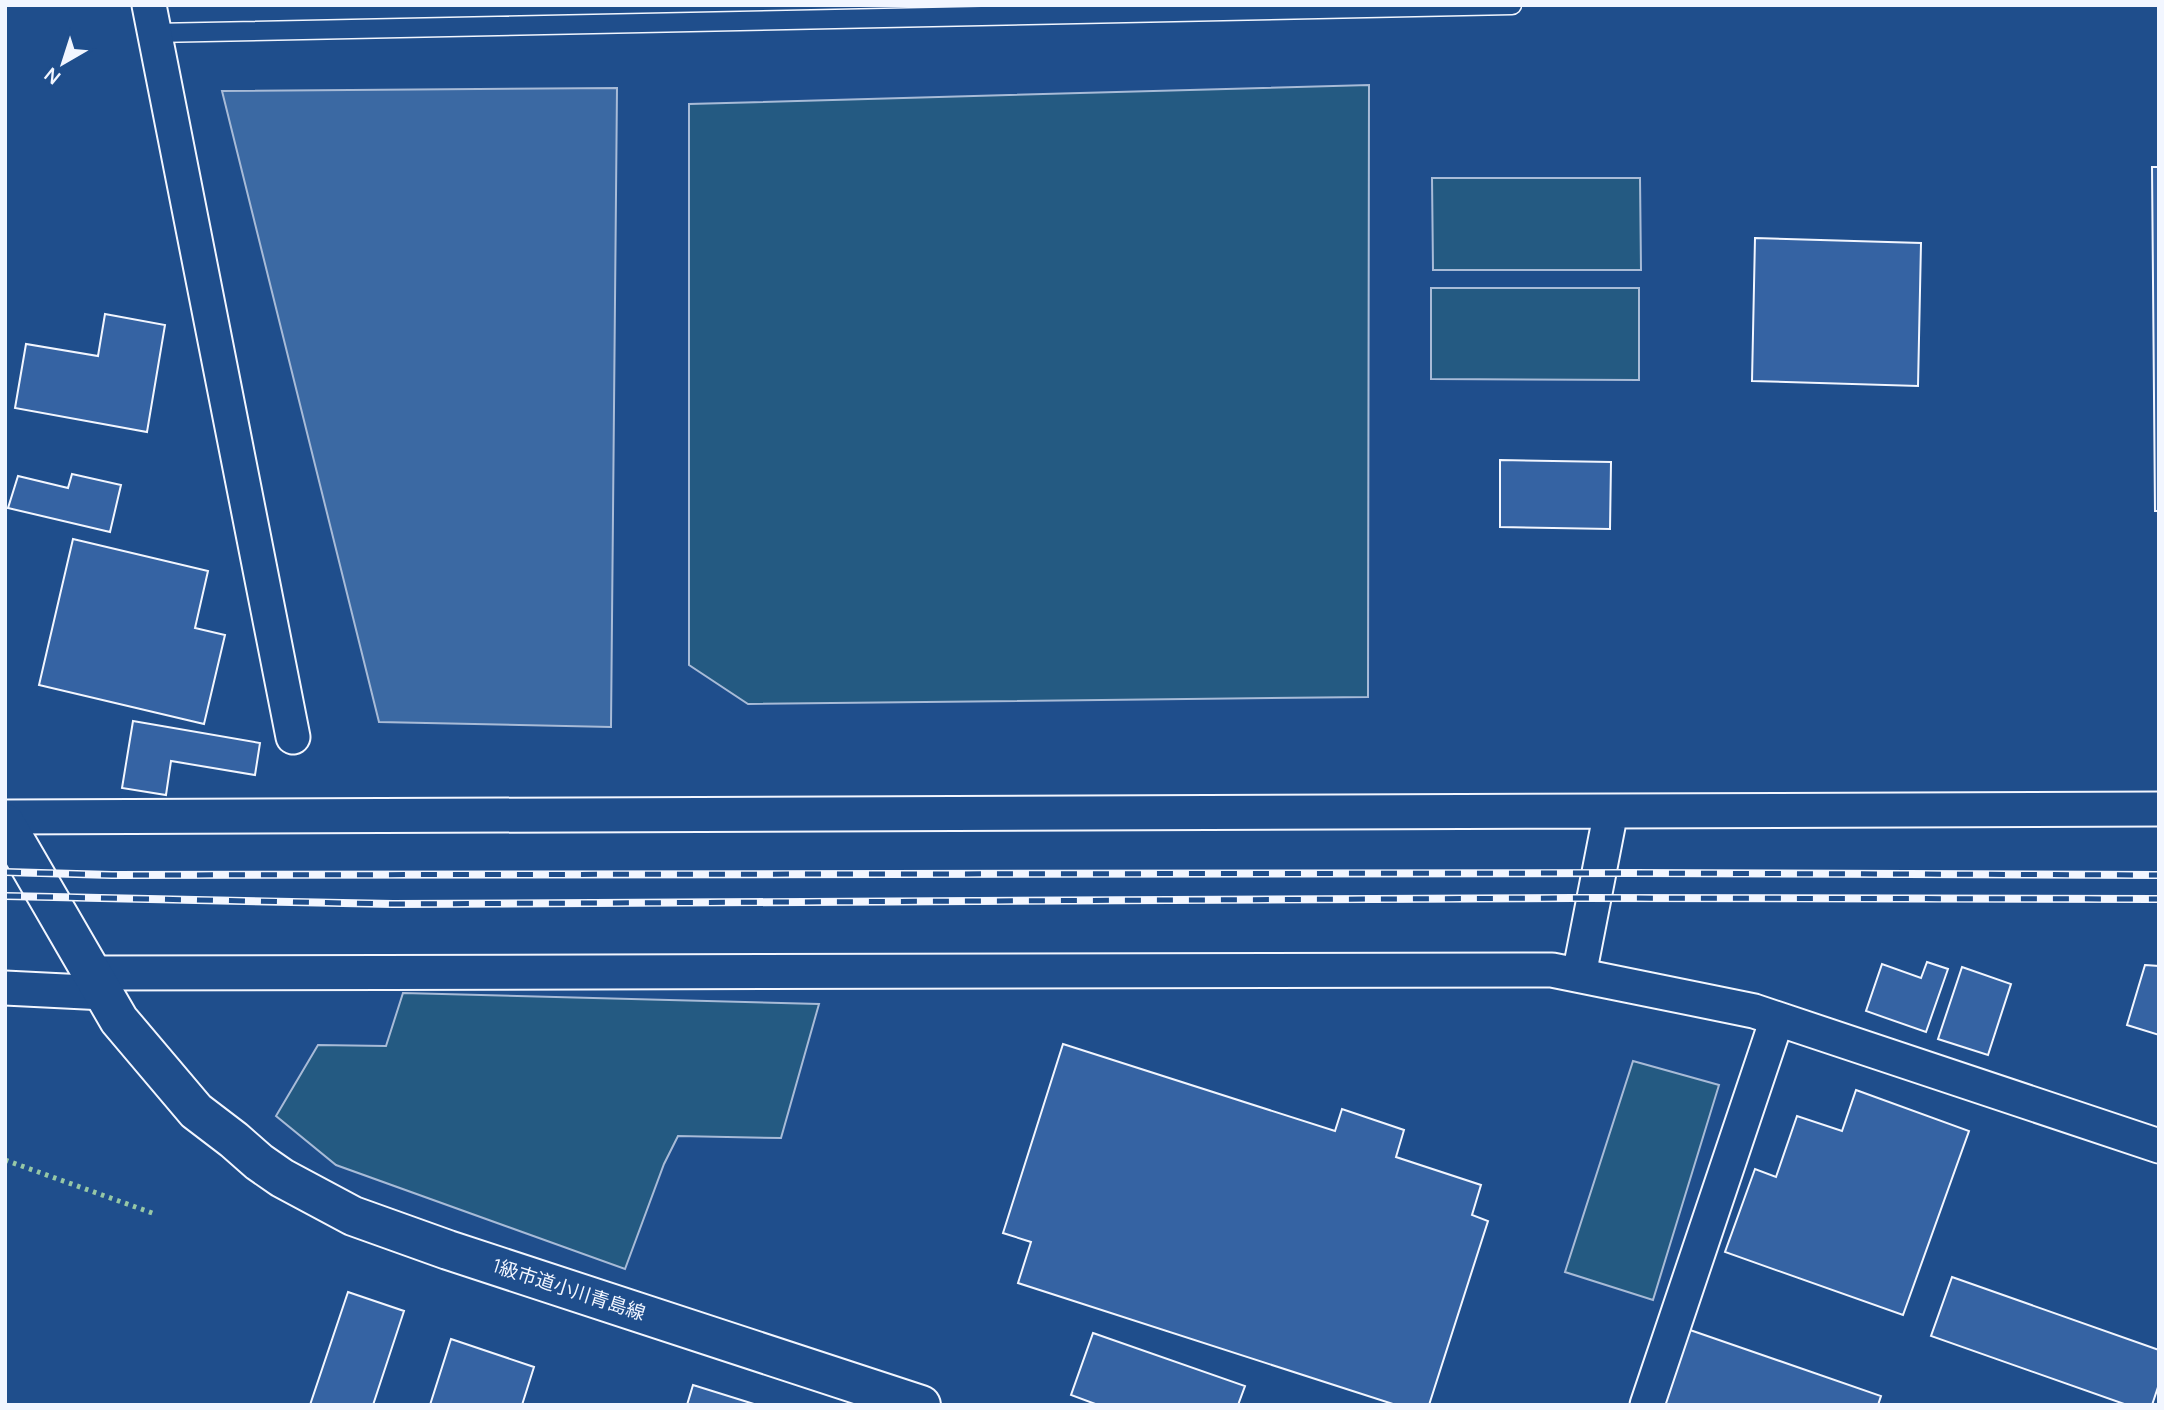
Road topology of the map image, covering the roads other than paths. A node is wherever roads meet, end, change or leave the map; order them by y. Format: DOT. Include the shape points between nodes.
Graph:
graph roads {
  1 [pos="1512,5"];
  2 [pos="151,19"];
  3 [pos="293,737"];
  4 [pos="2159,810"];
  5 [pos="1611,811"];
  6 [pos="5,817"];
  7 [pos="5,823"];
  8 [pos="1579,975"];
  9 [pos="99,983"];
  10 [pos="5,988"];
  11 [pos="1777,1019"];
  12 [pos="2159,1146"];
  13 [pos="921,1405"];
  14 [pos="1647,1405"];
  1 -- 2 [label="lane"];
  2 -- 3 [label="street"];
  4 -- 5 [label="street"];
  5 -- 6 [label="street"];
  5 -- 8 [label="street"];
  7 -- 9 [label="street, 1級市道小川青島線"];
  8 -- 9 [label="street" via="1552,970"];
  8 -- 11 [label="street"];
  9 -- 10 [label="street"];
  9 -- 13 [label="street, 1級市道小川青島線" via="119,1020 196,1111 259,1162 307,1193 353,1216 461,1254"];
  11 -- 12 [label="street"];
  11 -- 14 [label="street"];
}
